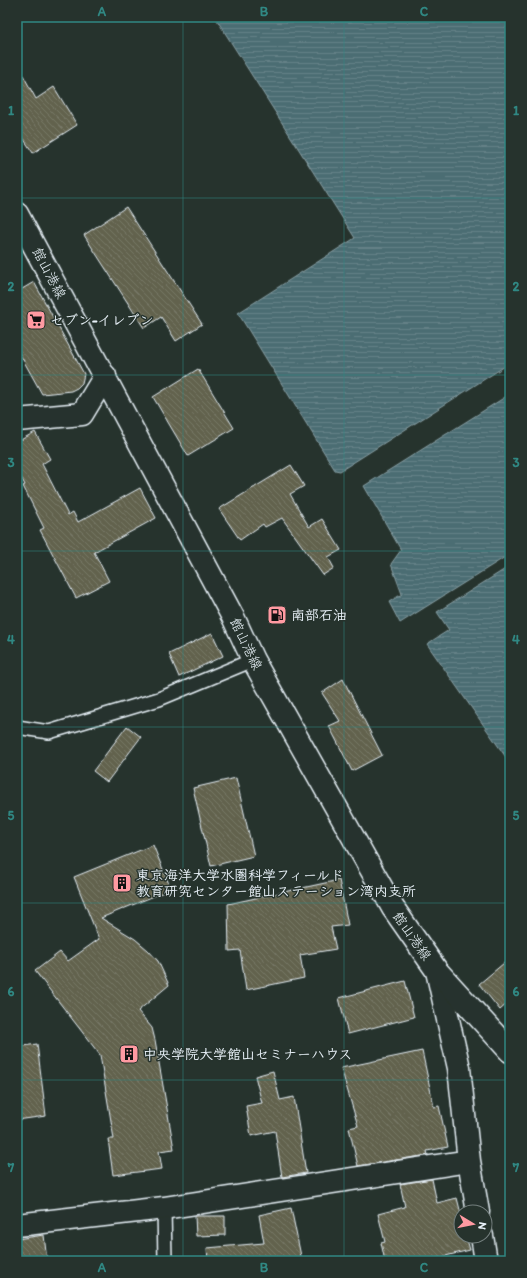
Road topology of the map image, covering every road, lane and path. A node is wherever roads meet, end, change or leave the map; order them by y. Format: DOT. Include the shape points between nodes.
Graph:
graph roads {
  1 [pos="17,214"];
  2 [pos="105,376"];
  3 [pos="17,420"];
  4 [pos="253,660"];
  5 [pos="17,728"];
  6 [pos="437,971"];
  7 [pos="510,1051"];
  8 [pos="469,1161"];
  9 [pos="477,1204"];
  10 [pos="164,1208"];
  11 [pos="17,1225"];
  12 [pos="483,1244"];
  13 [pos="165,1261"];
  14 [pos="486,1261"];
  1 -- 2 [label="main road, 館山港線"];
  2 -- 3 [label="main road" via="82,414"];
  2 -- 4 [label="main road, 館山港線" via="234,619"];
  4 -- 5 [label="lane" via="159,699 49,732"];
  4 -- 6 [label="main road, 館山港線" via="393,908"];
  6 -- 7 [label="main road, 館山港線"];
  6 -- 8 [label="main road" via="459,1068"];
  8 -- 9 [label="main road"];
  8 -- 10 [label="main road"];
  10 -- 11 [label="main road"];
  10 -- 13 [label="lane"];
  12 -- 14 [label="main road"];
}
